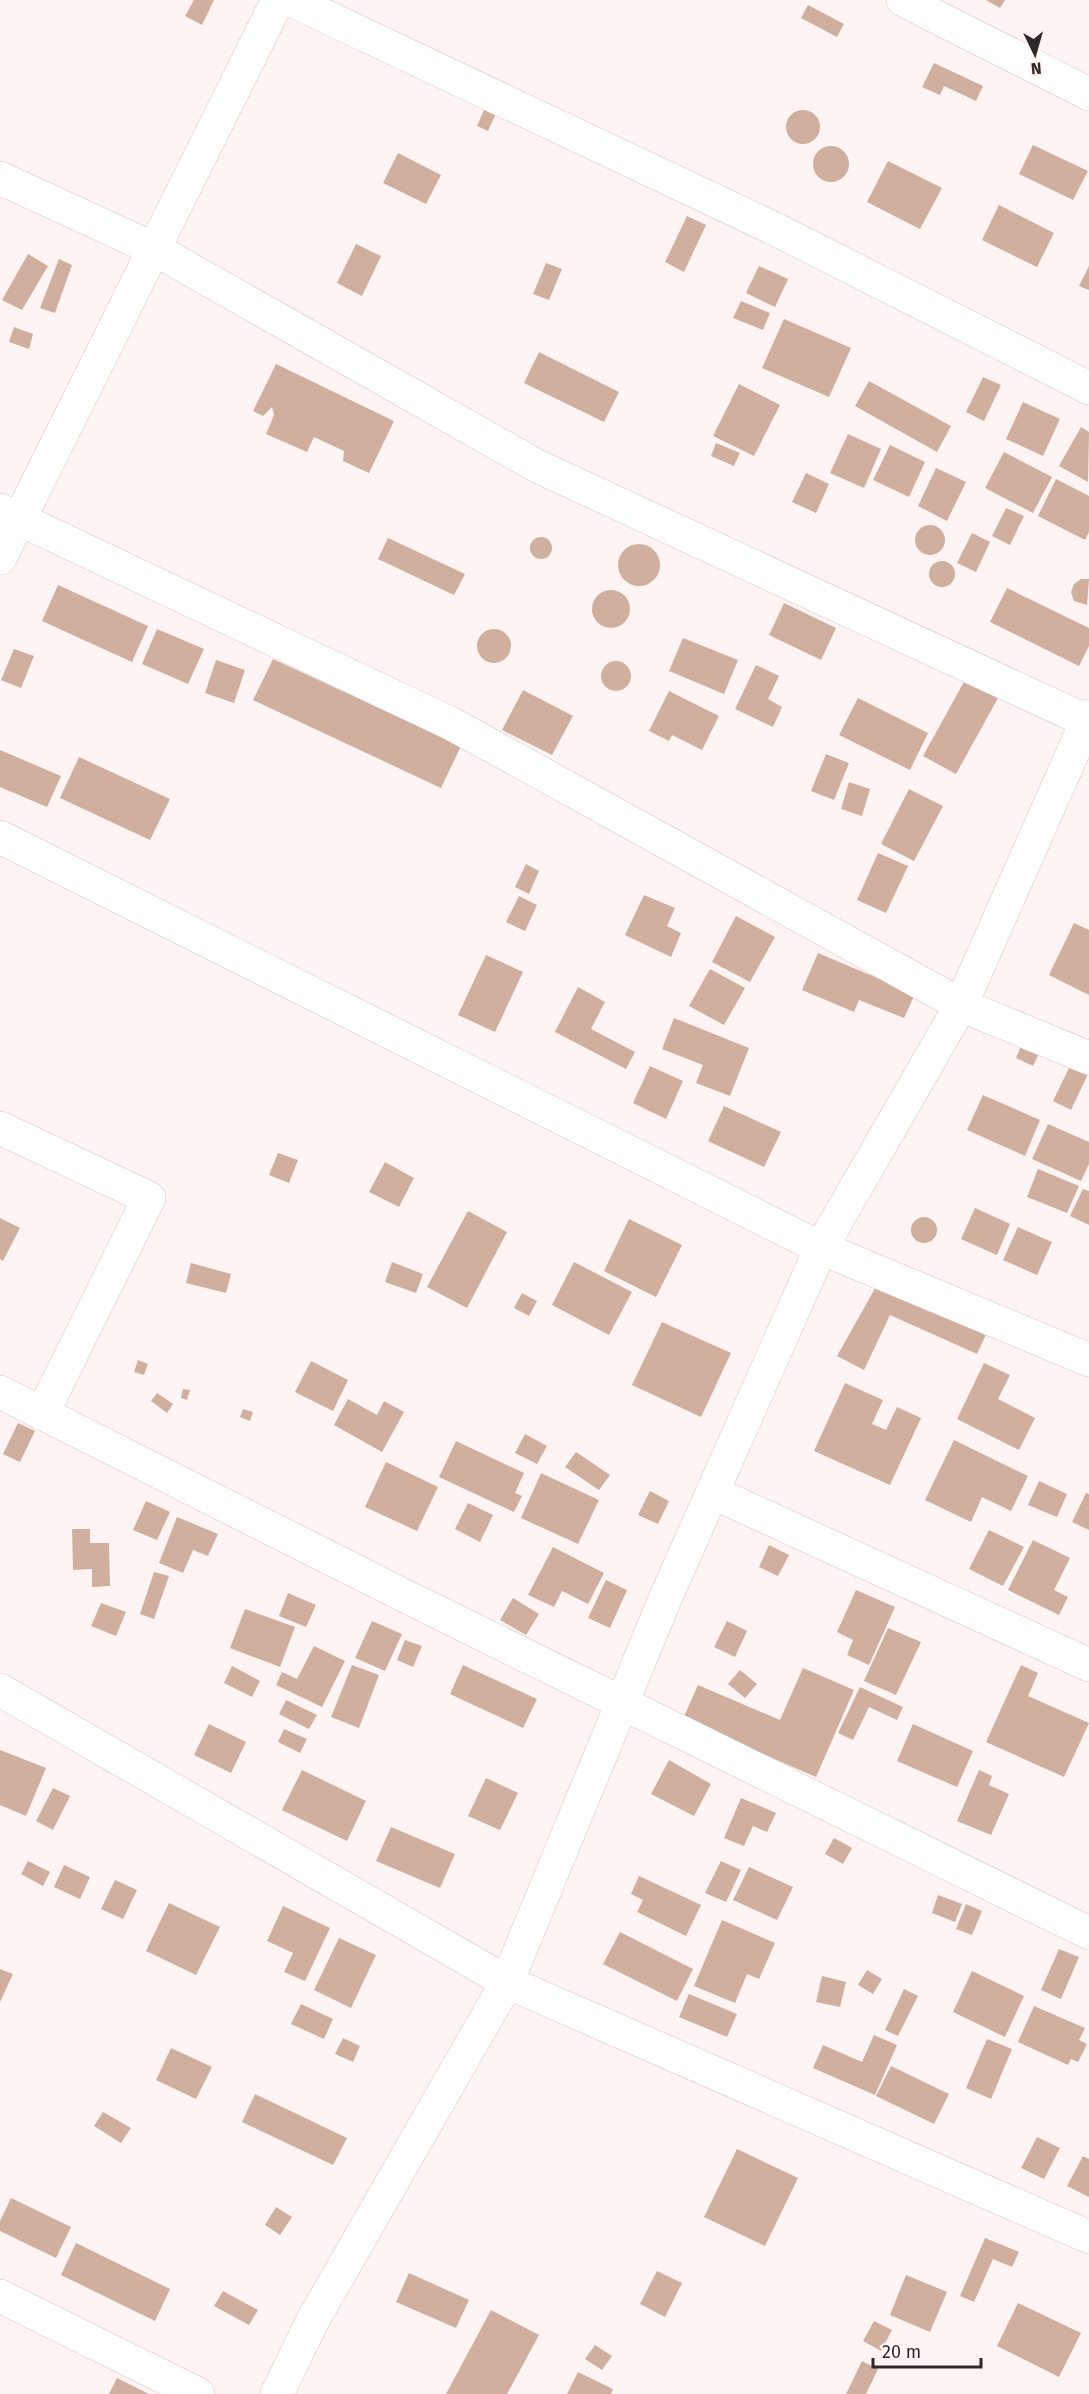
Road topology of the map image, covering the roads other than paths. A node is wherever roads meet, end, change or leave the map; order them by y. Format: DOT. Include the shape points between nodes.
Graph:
graph roads {
  1 [pos="278,0"];
  2 [pos="291,0"];
  3 [pos="903,0"];
  4 [pos="1089,94"];
  5 [pos="0,178"];
  6 [pos="154,249"];
  7 [pos="1089,388"];
  8 [pos="10,514"];
  9 [pos="0,558"];
  10 [pos="1088,720"];
  11 [pos="0,837"];
  12 [pos="961,1005"];
  13 [pos="1089,1058"];
  14 [pos="0,1128"];
  15 [pos="821,1248"];
  16 [pos="1089,1360"];
  17 [pos="0,1392"];
  18 [pos="42,1414"];
  19 [pos="714,1493"];
  20 [pos="1089,1665"];
  21 [pos="0,1690"];
  22 [pos="622,1701"];
  23 [pos="1089,1933"];
  24 [pos="507,1982"];
  25 [pos="1089,2237"];
  26 [pos="0,2296"];
  27 [pos="198,2394"];
  28 [pos="278,2394"];
  1 -- 6 [label="street"];
  2 -- 7 [label="street" via="777,230"];
  3 -- 4 [label="street"];
  5 -- 6 [label="street"];
  6 -- 8 [label="street"];
  6 -- 10 [label="street" via="537,466"];
  8 -- 9 [label="street"];
  8 -- 12 [label="street" via="452,724"];
  10 -- 12 [label="street"];
  11 -- 15 [label="street"];
  12 -- 13 [label="street"];
  12 -- 15 [label="street"];
  14 -- 18 [label="street" via="149,1198"];
  15 -- 16 [label="street"];
  15 -- 19 [label="street"];
  17 -- 18 [label="street"];
  18 -- 22 [label="street"];
  19 -- 20 [label="street"];
  19 -- 22 [label="street"];
  21 -- 24 [label="street"];
  22 -- 23 [label="street"];
  22 -- 24 [label="street"];
  24 -- 25 [label="street"];
  24 -- 28 [label="street" via="313,2320"];
  26 -- 27 [label="street"];
}
